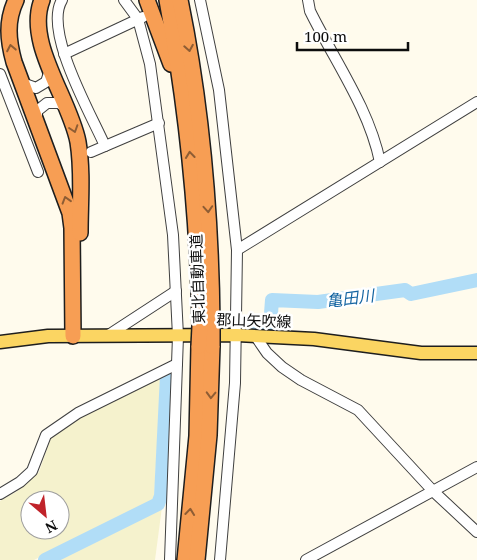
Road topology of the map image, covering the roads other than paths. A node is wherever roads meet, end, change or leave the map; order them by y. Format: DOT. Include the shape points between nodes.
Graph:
graph roads {
  1 [pos="16,0"];
  2 [pos="42,0"];
  3 [pos="62,0"];
  4 [pos="124,0"];
  5 [pos="167,0"];
  6 [pos="180,0"];
  7 [pos="200,0"];
  8 [pos="308,0"];
  9 [pos="148,8"];
  10 [pos="138,20"];
  11 [pos="64,54"];
  12 [pos="50,64"];
  13 [pos="19,76"];
  14 [pos="1,79"];
  15 [pos="184,100"];
  16 [pos="477,102"];
  17 [pos="67,109"];
  18 [pos="159,123"];
  19 [pos="38,127"];
  20 [pos="105,146"];
  21 [pos="91,152"];
  22 [pos="380,162"];
  23 [pos="38,172"];
  24 [pos="238,250"];
  25 [pos="176,291"];
  26 [pos="206,326"];
  27 [pos="237,335"];
  28 [pos="76,336"];
  29 [pos="107,336"];
  30 [pos="178,336"];
  31 [pos="256,337"];
  32 [pos="0,342"];
  33 [pos="206,346"];
  34 [pos="477,353"];
  35 [pos="177,364"];
  36 [pos="477,467"];
  37 [pos="434,491"];
  38 [pos="0,494"];
  39 [pos="204,504"];
  40 [pos="477,532"];
  41 [pos="170,560"];
  42 [pos="185,560"];
  43 [pos="198,560"];
  44 [pos="204,560"];
  45 [pos="220,560"];
  46 [pos="306,560"];
  13 -- 1 [label="highway, one-way" via="8,32 10,11"];
  2 -- 12 [label="highway" via="38,26"];
  3 -- 11 [label="street" via="56,19"];
  4 -- 10 [label="street"];
  5 -- 15 [label="highway, 東北自動車道"];
  6 -- 26 [label="highway, 東北自動車道, one-way" via="203,156 209,230"];
  7 -- 24 [label="street" via="219,90"];
  8 -- 22 [label="street" via="310,11 365,118"];
  9 -- 10 [label="street"];
  9 -- 15 [label="highway"];
  10 -- 11 [label="street"];
  10 -- 18 [label="street" via="150,64"];
  11 -- 20 [label="street"];
  12 -- 13 [label="street" via="49,79 36,88"];
  12 -- 17 [label="highway"];
  13 -- 19 [label="highway"];
  14 -- 23 [label="street"];
  26 -- 15 [label="highway, 東北自動車道, one-way"];
  16 -- 22 [label="street"];
  17 -- 19 [label="street" via="54,101 42,106 37,111"];
  17 -- 28 [label="highway, one-way" via="78,140 81,174"];
  18 -- 20 [label="street"];
  18 -- 25 [label="street" via="173,235"];
  28 -- 19 [label="highway, one-way" via="70,213"];
  20 -- 21 [label="street"];
  22 -- 24 [label="street"];
  24 -- 27 [label="street"];
  25 -- 29 [label="street"];
  25 -- 30 [label="street"];
  26 -- 33 [label="highway, 東北自動車道, bridge"];
  27 -- 30 [label="main road, 郡山矢吹線"];
  27 -- 31 [label="main road, 郡山矢吹線"];
  27 -- 45 [label="street"];
  28 -- 29 [label="main road, 郡山矢吹線"];
  28 -- 32 [label="main road, 郡山矢吹線"];
  29 -- 30 [label="main road, 郡山矢吹線"];
  30 -- 35 [label="street"];
  31 -- 34 [label="main road, 郡山矢吹線" via="314,339 421,353"];
  31 -- 37 [label="street" via="282,367 358,410"];
  33 -- 39 [label="highway, 東北自動車道, one-way" via="210,435"];
  42 -- 33 [label="highway, 東北自動車道, one-way"];
  35 -- 38 [label="street" via="78,413 46,435 32,471"];
  35 -- 41 [label="street"];
  36 -- 37 [label="street"];
  37 -- 40 [label="street"];
  37 -- 46 [label="street"];
  39 -- 43 [label="highway, 東北自動車道"];
  39 -- 44 [label="highway"];
}
